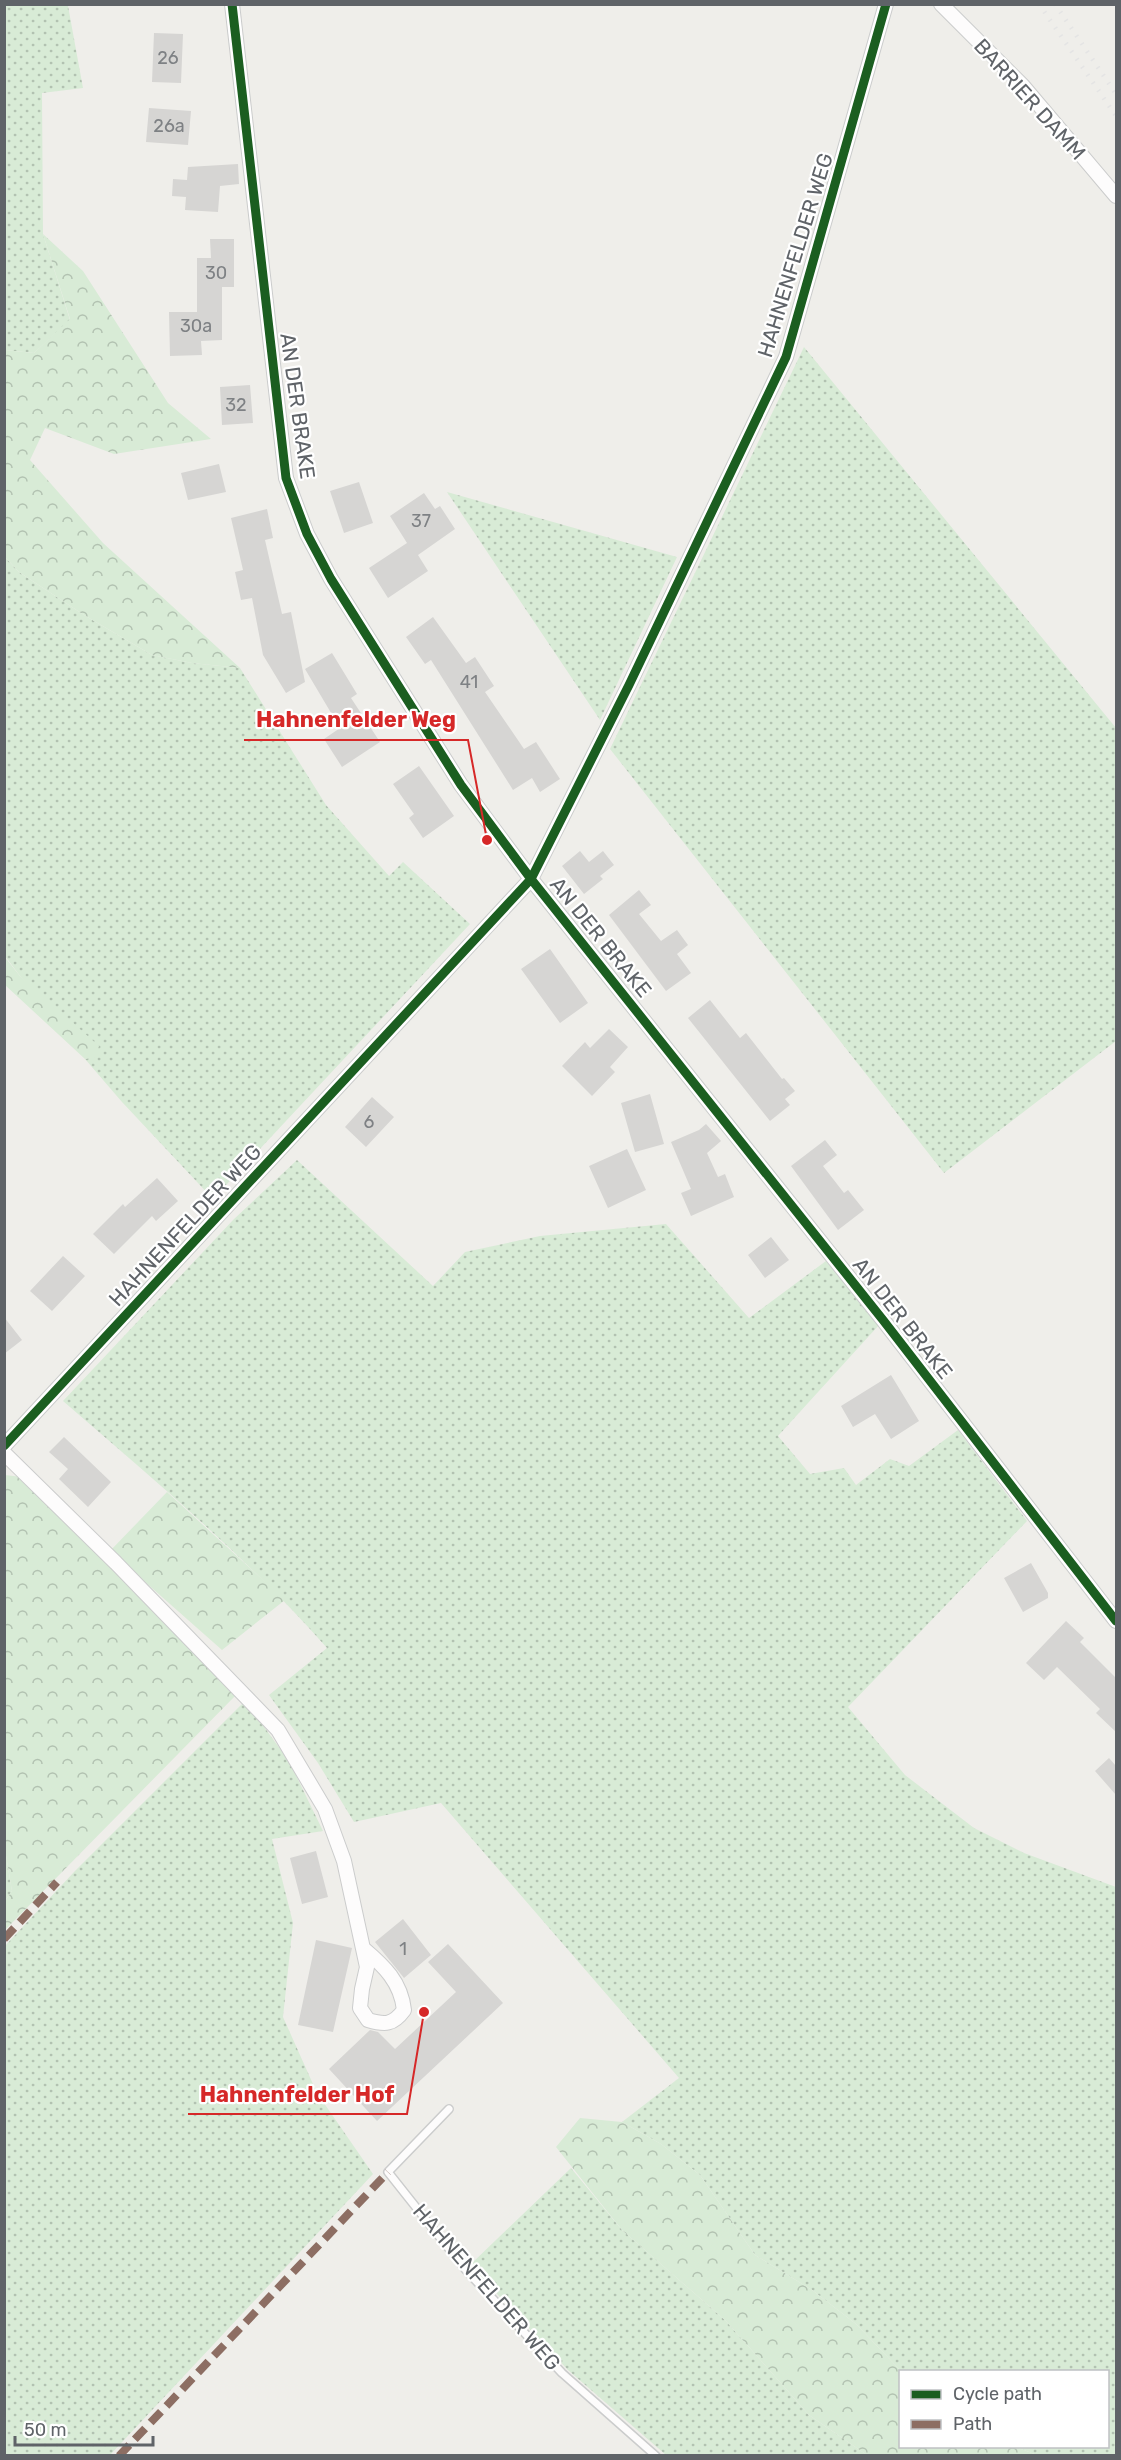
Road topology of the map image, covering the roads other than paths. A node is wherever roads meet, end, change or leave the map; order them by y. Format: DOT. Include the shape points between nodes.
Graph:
graph roads {
  1 [pos="232,4"];
  2 [pos="886,4"];
  3 [pos="941,4"];
  4 [pos="1116,196"];
  5 [pos="531,879"];
  6 [pos="4,1446"];
  7 [pos="4,1453"];
  8 [pos="1116,1622"];
  9 [pos="364,1949"];
  10 [pos="448,2109"];
  11 [pos="656,2456"];
  1 -- 5 [label="street, AN DER BRAKE" via="286,478 307,534 331,579 461,785"];
  2 -- 5 [label="street, HAHNENFELDER WEG" via="786,357"];
  3 -- 4 [label="street, BARRIER DAMM" via="1023,86"];
  5 -- 6 [label="street, HAHNENFELDER WEG"];
  5 -- 8 [label="street, AN DER BRAKE" via="883,1320"];
  7 -- 9 [label="street" via="278,1730 325,1809 344,1861"];
  9 -- 9 [label="street" via="367,1967 360,2008 368,2020 384,2025 396,2021 404,2010 402,1994 387,1969"];
  10 -- 11 [label="lane, HAHNENFELDER WEG" via="388,2172 465,2270 562,2373"];
}
